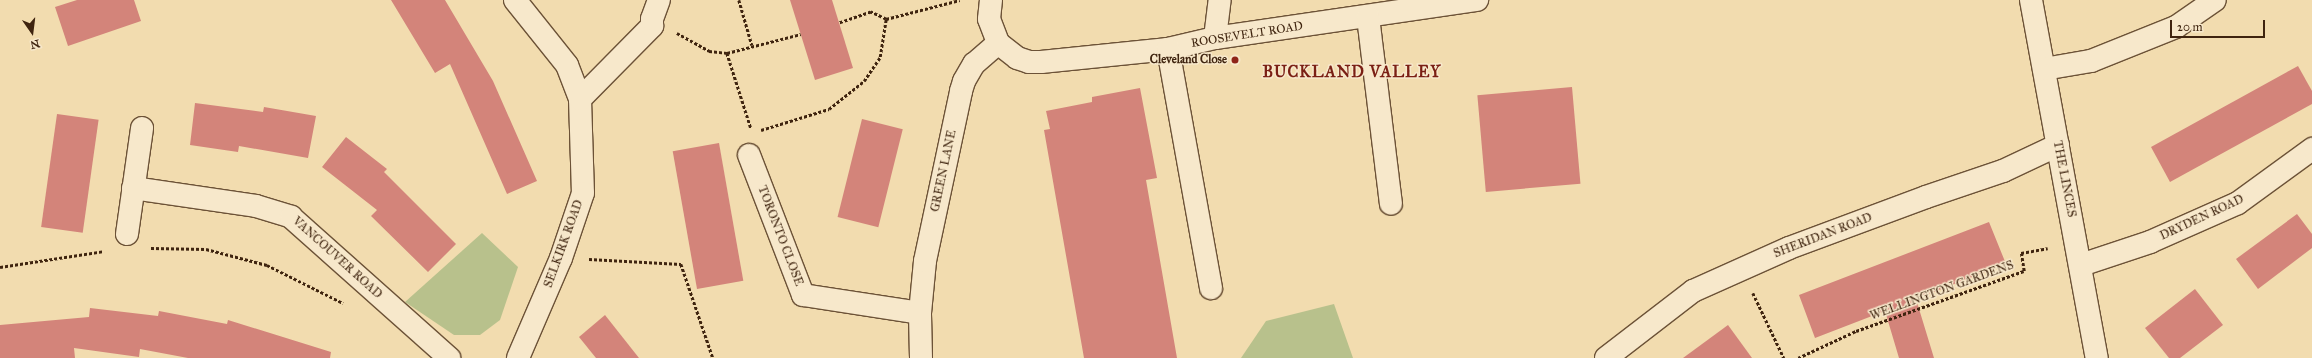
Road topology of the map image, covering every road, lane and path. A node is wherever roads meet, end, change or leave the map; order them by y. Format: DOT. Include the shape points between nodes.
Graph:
graph roads {
  1 [pos="515,0"];
  2 [pos="739,0"];
  3 [pos="960,0"];
  4 [pos="991,0"];
  5 [pos="1220,0"];
  6 [pos="1477,0"];
  7 [pos="2032,0"];
  8 [pos="2215,0"];
  9 [pos="655,10"];
  10 [pos="1368,17"];
  11 [pos="886,19"];
  12 [pos="839,23"];
  13 [pos="801,34"];
  14 [pos="1215,38"];
  15 [pos="998,43"];
  16 [pos="752,45"];
  17 [pos="1168,49"];
  18 [pos="727,53"];
  19 [pos="2044,69"];
  20 [pos="580,99"];
  21 [pos="142,128"];
  22 [pos="2058,145"];
  23 [pos="2312,149"];
  24 [pos="749,155"];
  25 [pos="133,188"];
  26 [pos="1391,204"];
  27 [pos="127,234"];
  28 [pos="2076,241"];
  29 [pos="143,248"];
  30 [pos="112,250"];
  31 [pos="561,258"];
  32 [pos="2081,265"];
  33 [pos="0,266"];
  34 [pos="1742,269"];
  35 [pos="1211,288"];
  36 [pos="347,306"];
  37 [pos="920,313"];
  38 [pos="448,358"];
  39 [pos="518,358"];
  40 [pos="713,358"];
  41 [pos="921,358"];
  42 [pos="1606,358"];
  43 [pos="1784,358"];
  44 [pos="1798,358"];
  45 [pos="2097,358"];
  1 -- 20 [label="street, SELKIRK ROAD" via="567,65"];
  2 -- 16 [label="path"];
  3 -- 11 [label="path"];
  4 -- 15 [label="street" via="989,19"];
  5 -- 14 [label="street"];
  6 -- 10 [label="street, ROOSEVELT ROAD"];
  7 -- 19 [label="street, THE LINCES"];
  8 -- 19 [label="street" via="2176,27 2091,61"];
  9 -- 18 [label="path" via="709,51"];
  9 -- 20 [label="street" via="652,26"];
  10 -- 14 [label="street, ROOSEVELT ROAD"];
  10 -- 26 [label="street"];
  11 -- 12 [label="path" via="871,12"];
  11 -- 18 [label="path" via="880,57 864,81 829,109 753,133"];
  13 -- 16 [label="path"];
  14 -- 17 [label="street, ROOSEVELT ROAD"];
  15 -- 17 [label="street, ROOSEVELT ROAD" via="1017,58 1029,62"];
  15 -- 37 [label="street, GREEN LANE" via="980,56 964,81 925,261"];
  16 -- 18 [label="path"];
  17 -- 35 [label="street"];
  19 -- 22 [label="street, THE LINCES"];
  20 -- 31 [label="street, SELKIRK ROAD" via="583,193"];
  21 -- 25 [label="street"];
  22 -- 28 [label="street, THE LINCES"];
  22 -- 34 [label="street, SHERIDAN ROAD" via="2003,171 1926,197"];
  23 -- 32 [label="street, DRYDEN ROAD" via="2238,203 2150,242"];
  24 -- 37 [label="street, TORONTO CLOSE" via="804,295"];
  25 -- 27 [label="street"];
  25 -- 38 [label="street, VANCOUVER ROAD" via="256,206 291,217"];
  28 -- 32 [label="street, THE LINCES"];
  28 -- 44 [label="path, WELLINGTON GARDENS" via="2021,253 2024,271 1856,331"];
  29 -- 36 [label="path" via="206,250 267,265"];
  30 -- 33 [label="path"];
  31 -- 39 [label="street, SELKIRK ROAD"];
  31 -- 40 [label="path" via="681,264"];
  32 -- 45 [label="street, THE LINCES"];
  34 -- 42 [label="street, SHERIDAN ROAD" via="1693,291"];
  34 -- 43 [label="path"];
  37 -- 41 [label="street, GREEN LANE"];
}
